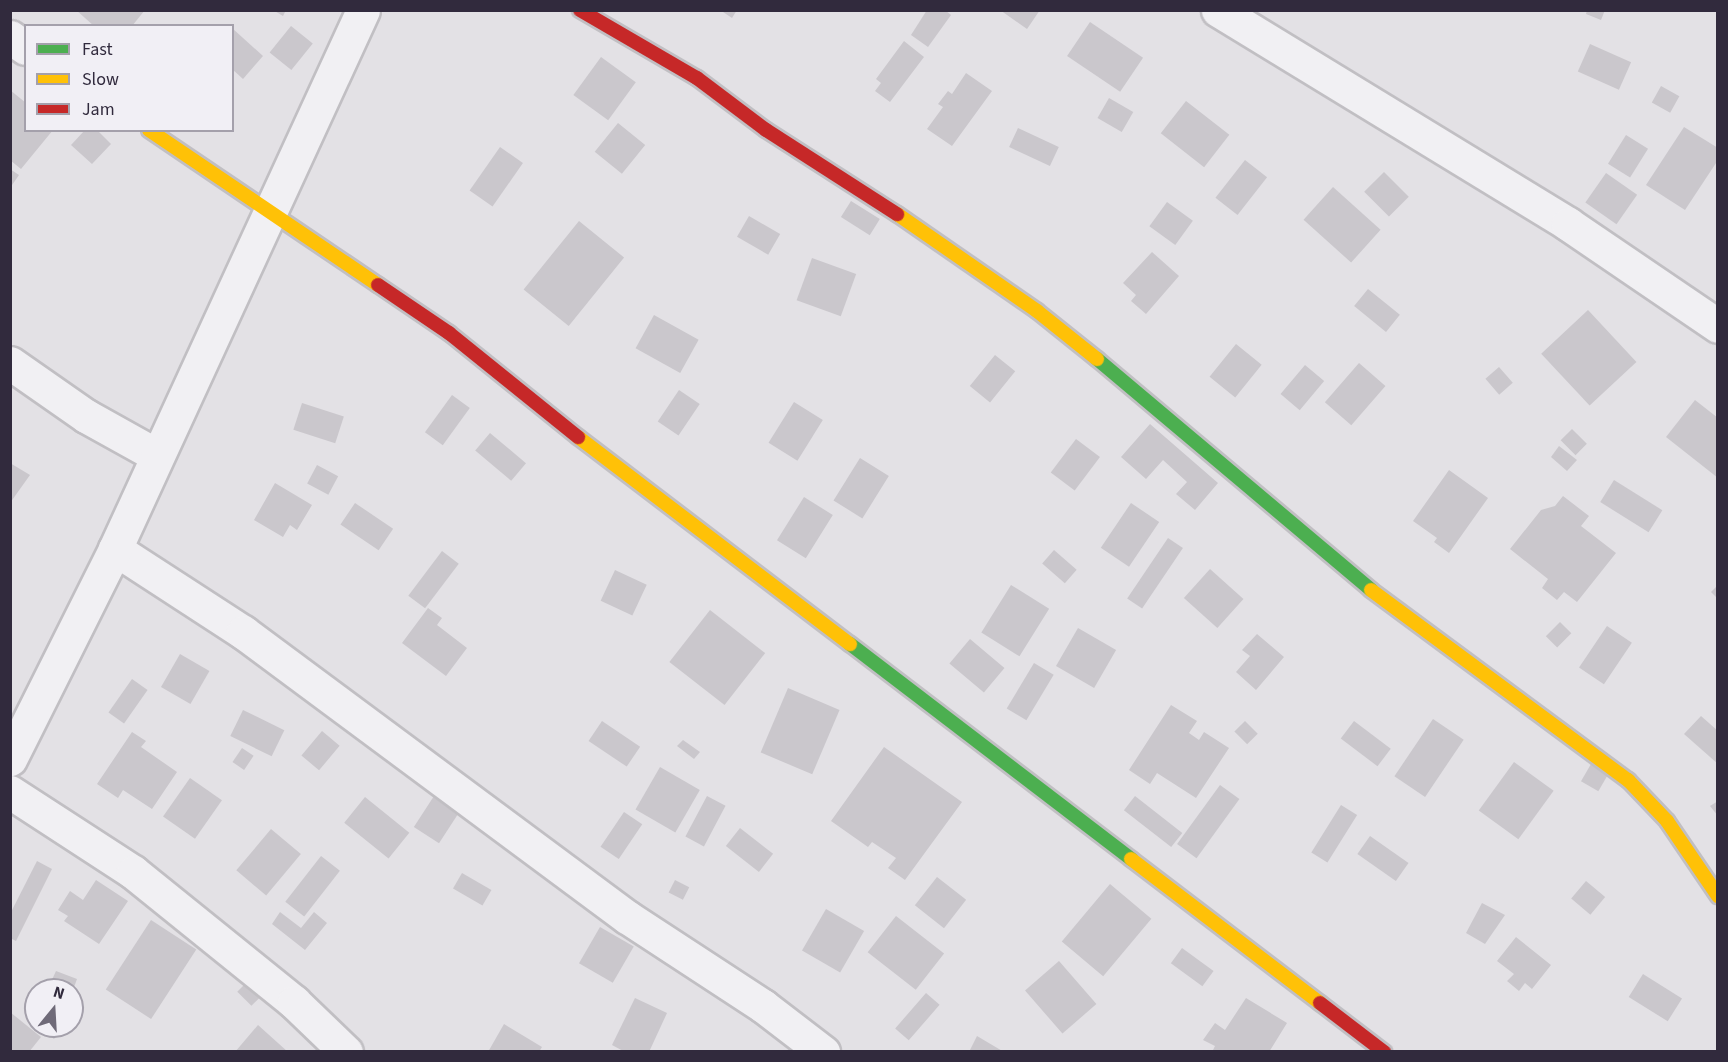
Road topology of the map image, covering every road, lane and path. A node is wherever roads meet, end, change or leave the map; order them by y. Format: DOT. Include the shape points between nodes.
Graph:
graph roads {
  1 [pos="363,10"];
  2 [pos="580,10"];
  3 [pos="1218,10"];
  4 [pos="10,37"];
  5 [pos="24,47"];
  6 [pos="152,132"];
  7 [pos="271,210"];
  8 [pos="1718,326"];
  9 [pos="10,363"];
  10 [pos="156,455"];
  11 [pos="115,549"];
  12 [pos="10,759"];
  13 [pos="10,792"];
  14 [pos="1718,896"];
  15 [pos="346,1052"];
  16 [pos="823,1052"];
  17 [pos="1384,1052"];
  1 -- 7 [label="street"];
  2 -- 14 [label="street" via="697,78 766,130 821,162 1037,311 1160,410 1351,575 1628,780 1667,821"];
  3 -- 8 [label="street" via="1568,224"];
  4 -- 5 [label="street"];
  6 -- 7 [label="street"];
  7 -- 10 [label="street"];
  7 -- 17 [label="street" via="450,333 495,373"];
  9 -- 10 [label="street" via="86,416"];
  10 -- 11 [label="street"];
  11 -- 12 [label="street"];
  11 -- 16 [label="street" via="243,632 627,917 763,1006"];
  13 -- 15 [label="street" via="134,872 294,1002"];
}
